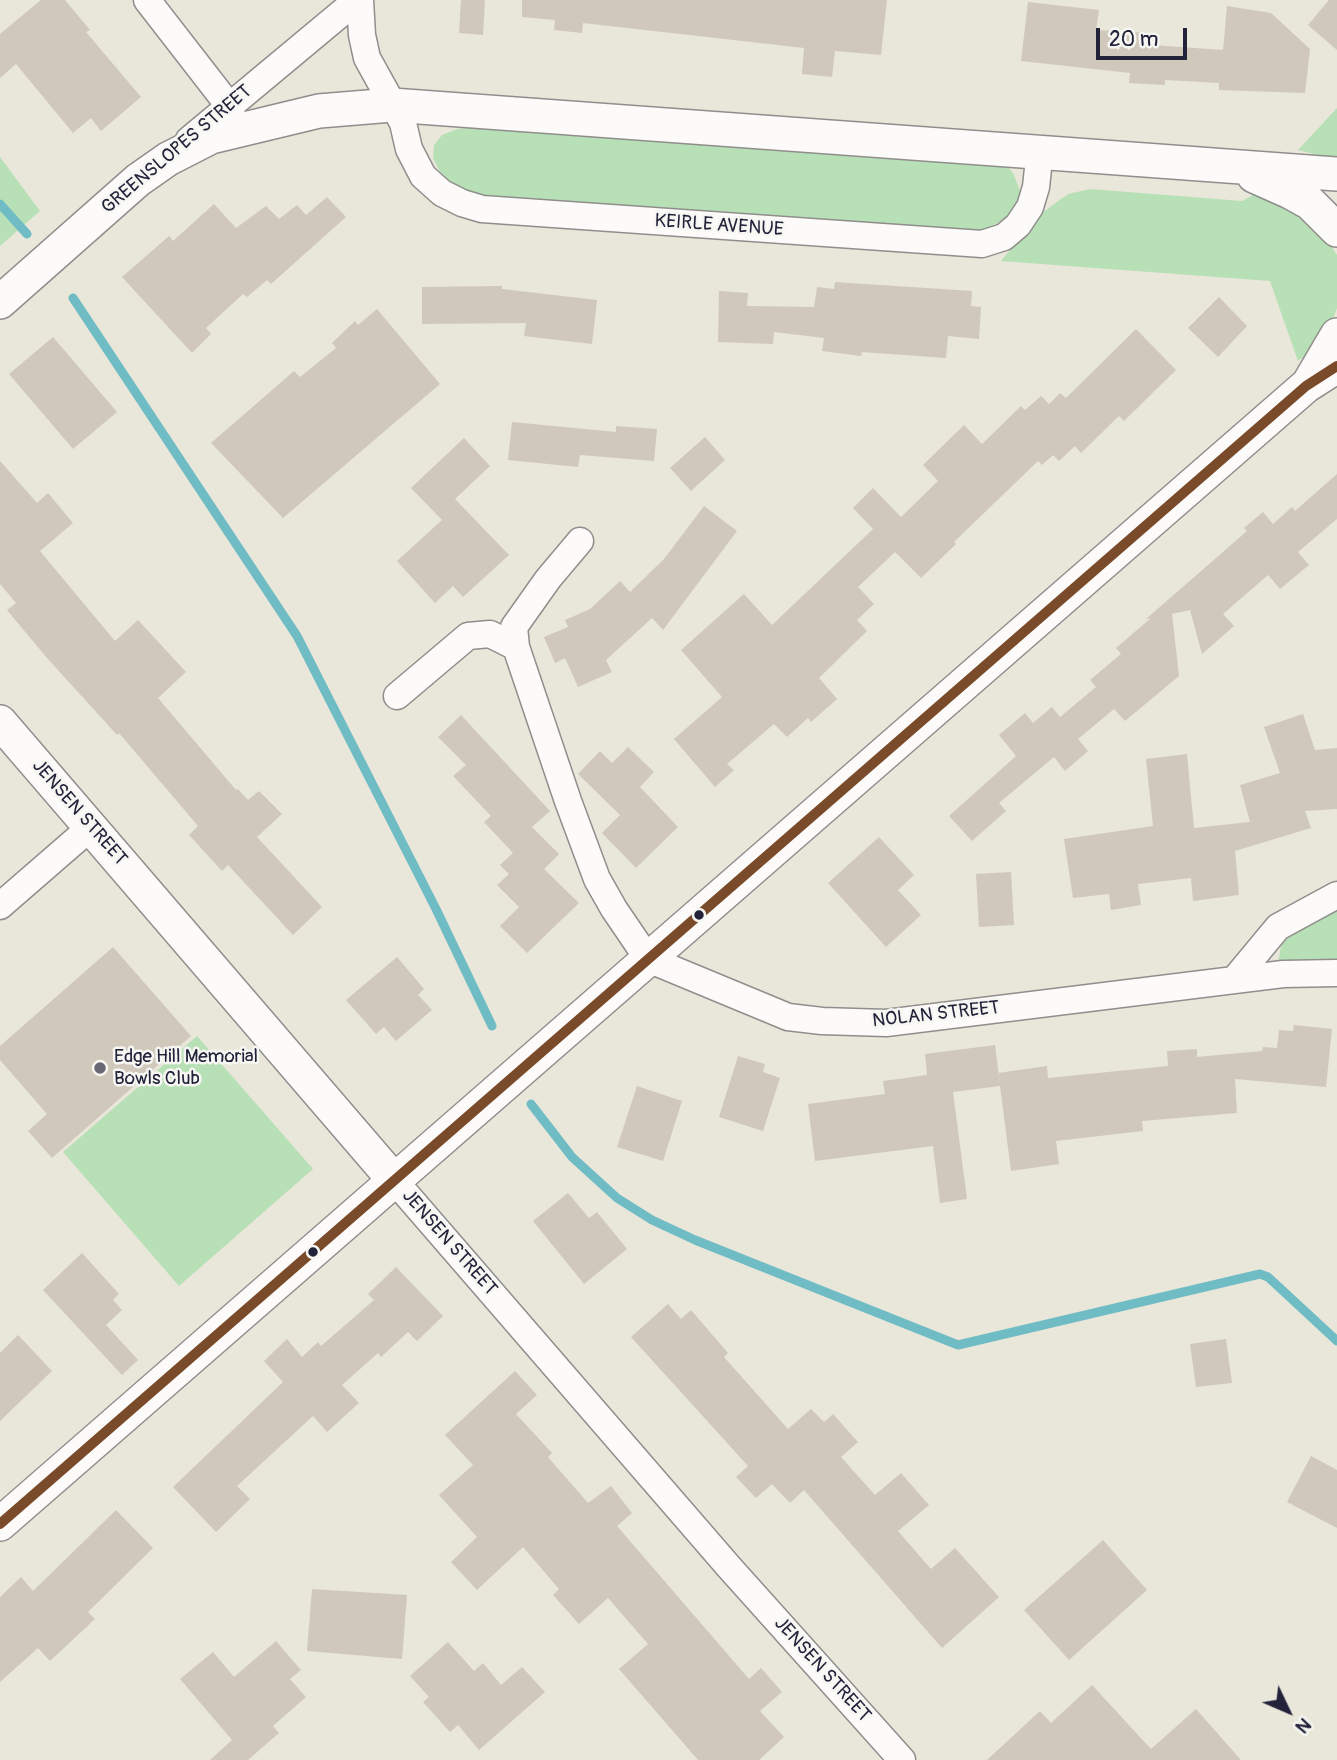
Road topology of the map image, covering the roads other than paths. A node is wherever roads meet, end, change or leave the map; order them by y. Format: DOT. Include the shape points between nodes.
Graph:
graph roads {
  1 [pos="148,0"];
  2 [pos="358,0"];
  3 [pos="392,105"];
  4 [pos="233,119"];
  5 [pos="1040,150"];
  6 [pos="1218,163"];
  7 [pos="1337,174"];
  8 [pos="1337,230"];
  9 [pos="0,302"];
  10 [pos="1337,335"];
  11 [pos="1337,366"];
  12 [pos="1306,386"];
  13 [pos="580,541"];
  14 [pos="516,647"];
  15 [pos="397,696"];
  16 [pos="0,722"];
  17 [pos="91,827"];
  18 [pos="1337,895"];
  19 [pos="0,906"];
  20 [pos="648,959"];
  21 [pos="1337,973"];
  22 [pos="1234,980"];
  23 [pos="394,1180"];
  24 [pos="0,1524"];
  25 [pos="902,1760"];
  1 -- 4 [label="street"];
  2 -- 3 [label="street, KEIRLE AVENUE" via="367,58"];
  2 -- 4 [label="street, GREENSLOPES STREET"];
  3 -- 4 [label="street"];
  3 -- 5 [label="street"];
  3 -- 5 [label="street, KEIRLE AVENUE" via="423,176 442,193 482,209 982,244 1004,237 1030,207"];
  4 -- 9 [label="street, GREENSLOPES STREET" via="138,180"];
  5 -- 6 [label="street"];
  6 -- 7 [label="street"];
  6 -- 8 [label="street" via="1310,203"];
  10 -- 12 [label="street"];
  11 -- 12 [label="street"];
  12 -- 20 [label="street"];
  13 -- 14 [label="street" via="514,626"];
  14 -- 15 [label="street" via="490,634 468,636"];
  14 -- 20 [label="street" via="597,879"];
  16 -- 17 [label="street, JENSEN STREET"];
  17 -- 19 [label="street"];
  17 -- 23 [label="street, JENSEN STREET"];
  18 -- 22 [label="street" via="1278,927"];
  20 -- 22 [label="street, NOLAN STREET" via="788,1017 822,1021 886,1023"];
  20 -- 23 [label="street"];
  21 -- 22 [label="street, NOLAN STREET"];
  23 -- 24 [label="street"];
  23 -- 25 [label="street, JENSEN STREET"];
}
